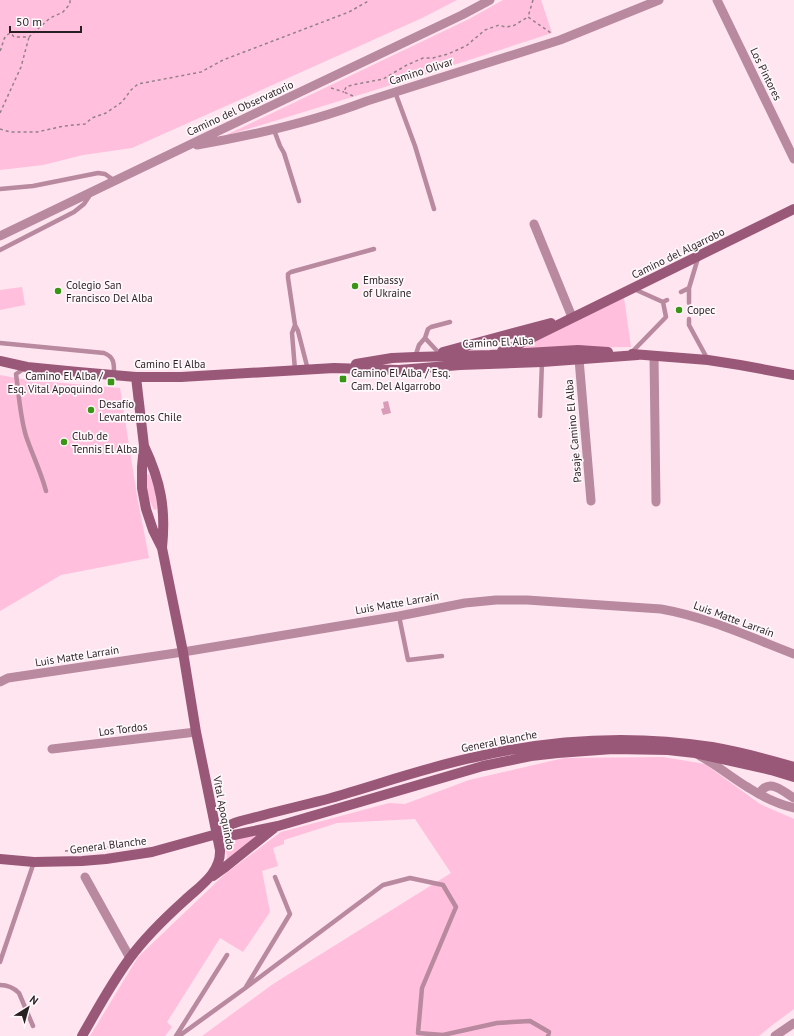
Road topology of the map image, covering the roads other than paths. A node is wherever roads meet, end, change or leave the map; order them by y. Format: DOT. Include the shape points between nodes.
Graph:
graph roads {
  1 [pos="490,0"];
  2 [pos="659,0"];
  3 [pos="717,0"];
  4 [pos="395,92"];
  5 [pos="274,130"];
  6 [pos="186,147"];
  7 [pos="794,158"];
  8 [pos="115,181"];
  9 [pos="0,189"];
  10 [pos="91,192"];
  11 [pos="299,201"];
  12 [pos="434,208"];
  13 [pos="794,209"];
  14 [pos="534,224"];
  15 [pos="0,236"];
  16 [pos="374,249"];
  17 [pos="0,250"];
  18 [pos="698,256"];
  19 [pos="631,288"];
  20 [pos="689,288"];
  21 [pos="681,292"];
  22 [pos="689,303"];
  23 [pos="572,317"];
  24 [pos="689,319"];
  25 [pos="450,322"];
  26 [pos="684,323"];
  27 [pos="295,325"];
  28 [pos="689,325"];
  29 [pos="425,338"];
  30 [pos="0,342"];
  31 [pos="439,353"];
  32 [pos="634,354"];
  33 [pos="490,355"];
  34 [pos="654,356"];
  35 [pos="415,357"];
  36 [pos="427,357"];
  37 [pos="579,359"];
  38 [pos="708,360"];
  39 [pos="542,362"];
  40 [pos="2,363"];
  41 [pos="460,366"];
  42 [pos="27,367"];
  43 [pos="334,368"];
  44 [pos="308,370"];
  45 [pos="295,371"];
  46 [pos="114,375"];
  47 [pos="794,375"];
  48 [pos="136,377"];
  49 [pos="540,416"];
  50 [pos="144,446"];
  51 [pos="46,491"];
  52 [pos="590,501"];
  53 [pos="656,502"];
  54 [pos="162,548"];
  55 [pos="399,616"];
  56 [pos="183,652"];
  57 [pos="794,654"];
  58 [pos="442,656"];
  59 [pos="0,682"];
  60 [pos="196,732"];
  61 [pos="52,749"];
  62 [pos="695,753"];
  63 [pos="794,768"];
  64 [pos="794,777"];
  65 [pos="759,794"];
  66 [pos="794,798"];
  67 [pos="794,808"];
  68 [pos="278,826"];
  69 [pos="217,834"];
  70 [pos="0,859"];
  71 [pos="34,862"];
  72 [pos="85,877"];
  73 [pos="209,878"];
  74 [pos="275,878"];
  75 [pos="227,955"];
  76 [pos="130,958"];
  77 [pos="0,962"];
  78 [pos="0,985"];
  79 [pos="244,989"];
  80 [pos="794,1022"];
  81 [pos="33,1026"];
  82 [pos="82,1036"];
  83 [pos="178,1036"];
  84 [pos="548,1036"];
  85 [pos="775,1036"];
  1 -- 6 [label="street, Camino del Observatorio"];
  2 -- 4 [label="street, Camino Olivar" via="560,40"];
  3 -- 7 [label="street, Los Pintores"];
  4 -- 5 [label="street, Camino Olivar" via="338,112"];
  4 -- 12 [label="lane"];
  5 -- 6 [label="street, Camino Olivar"];
  5 -- 11 [label="lane"];
  6 -- 8 [label="street, Camino del Observatorio"];
  8 -- 9 [label="lane" via="105,174 98,173 33,186"];
  8 -- 10 [label="street, Camino del Observatorio"];
  10 -- 15 [label="street, Camino del Observatorio"];
  10 -- 17 [label="lane" via="84,204 74,212"];
  13 -- 18 [label="main road, Camino del Algarrobo"];
  14 -- 23 [label="street"];
  16 -- 27 [label="lane" via="288,274"];
  18 -- 19 [label="main road, Camino del Algarrobo"];
  18 -- 20 [label="lane"];
  19 -- 23 [label="main road, Camino del Algarrobo"];
  19 -- 32 [label="lane" via="665,301 667,318"];
  20 -- 21 [label="lane"];
  20 -- 22 [label="lane"];
  23 -- 31 [label="main road, Camino del Algarrobo"];
  23 -- 33 [label="main road, Camino del Algarrobo" via="511,348"];
  24 -- 28 [label="lane"];
  25 -- 29 [label="lane" via="431,327"];
  26 -- 28 [label="lane"];
  27 -- 44 [label="lane"];
  27 -- 45 [label="lane" via="292,333"];
  28 -- 38 [label="lane"];
  29 -- 31 [label="lane"];
  29 -- 35 [label="lane" via="419,345"];
  30 -- 46 [label="lane" via="104,353 112,358"];
  31 -- 36 [label="main road, Camino del Algarrobo"];
  32 -- 33 [label="main road, Camino El Alba" via="578,350"];
  32 -- 34 [label="main road, Camino El Alba"];
  32 -- 37 [label="main road, Camino El Alba"];
  33 -- 36 [label="main road, Camino El Alba"];
  33 -- 41 [label="main road, Camino del Algarrobo"];
  34 -- 38 [label="main road, Camino El Alba"];
  34 -- 53 [label="street"];
  35 -- 36 [label="main road, Camino El Alba"];
  35 -- 43 [label="main road, Camino El Alba" via="392,358"];
  37 -- 39 [label="main road, Camino El Alba"];
  37 -- 52 [label="street, Pasaje Camino El Alba"];
  38 -- 47 [label="main road, Camino El Alba"];
  39 -- 41 [label="main road, Camino El Alba"];
  39 -- 49 [label="lane"];
  40 -- 42 [label="main road, Camino El Alba"];
  41 -- 43 [label="main road, Camino El Alba" via="399,370"];
  42 -- 46 [label="main road, Camino El Alba"];
  42 -- 51 [label="lane" via="16,374 19,406 26,435"];
  43 -- 44 [label="main road, Camino El Alba"];
  44 -- 45 [label="main road, Camino El Alba"];
  45 -- 48 [label="main road, Camino El Alba"];
  46 -- 48 [label="main road, Camino El Alba"];
  48 -- 50 [label="main road, Vital Apoquindo"];
  50 -- 54 [label="main road, Vital Apoquindo" via="160,486 164,506"];
  50 -- 54 [label="main road, Vital Apoquindo" via="142,488 146,509"];
  54 -- 56 [label="main road, Vital Apoquindo"];
  55 -- 56 [label="street, Luis Matte Larraín"];
  55 -- 57 [label="street, Luis Matte Larraín" via="465,603 496,600 644,607 678,612 709,621"];
  55 -- 58 [label="lane" via="408,660"];
  56 -- 59 [label="street, Luis Matte Larraín" via="8,678"];
  56 -- 60 [label="main road, Vital Apoquindo"];
  60 -- 61 [label="street, Los Tordos"];
  60 -- 69 [label="main road, Vital Apoquindo"];
  62 -- 64 [label="main road, General Blanche"];
  62 -- 65 [label="street"];
  62 -- 68 [label="main road, General Blanche" via="613,749 532,756 459,773"];
  63 -- 69 [label="main road, General Blanche" via="734,751 668,742 614,740 533,746 452,762 327,799 251,818 232,824"];
  65 -- 66 [label="street" via="762,789 773,786"];
  65 -- 67 [label="street"];
  68 -- 69 [label="main road, General Blanche" via="234,835"];
  68 -- 73 [label="main road"];
  69 -- 71 [label="main road, General Blanche" via="129,856 82,861"];
  69 -- 73 [label="main road, Vital Apoquindo" via="220,857"];
  70 -- 71 [label="main road, General Blanche"];
  71 -- 77 [label="lane"];
  72 -- 76 [label="street"];
  73 -- 76 [label="main road, Vital Apoquindo" via="156,927"];
  74 -- 79 [label="lane" via="290,914"];
  75 -- 83 [label="lane"];
  76 -- 82 [label="main road, Vital Apoquindo"];
  78 -- 81 [label="lane" via="15,988"];
  79 -- 83 [label="lane"];
  79 -- 84 [label="lane" via="383,885 410,878 444,885 456,907 422,988 418,1033 443,1035 497,1023 530,1021 549,1032"];
  80 -- 85 [label="street"];
}
